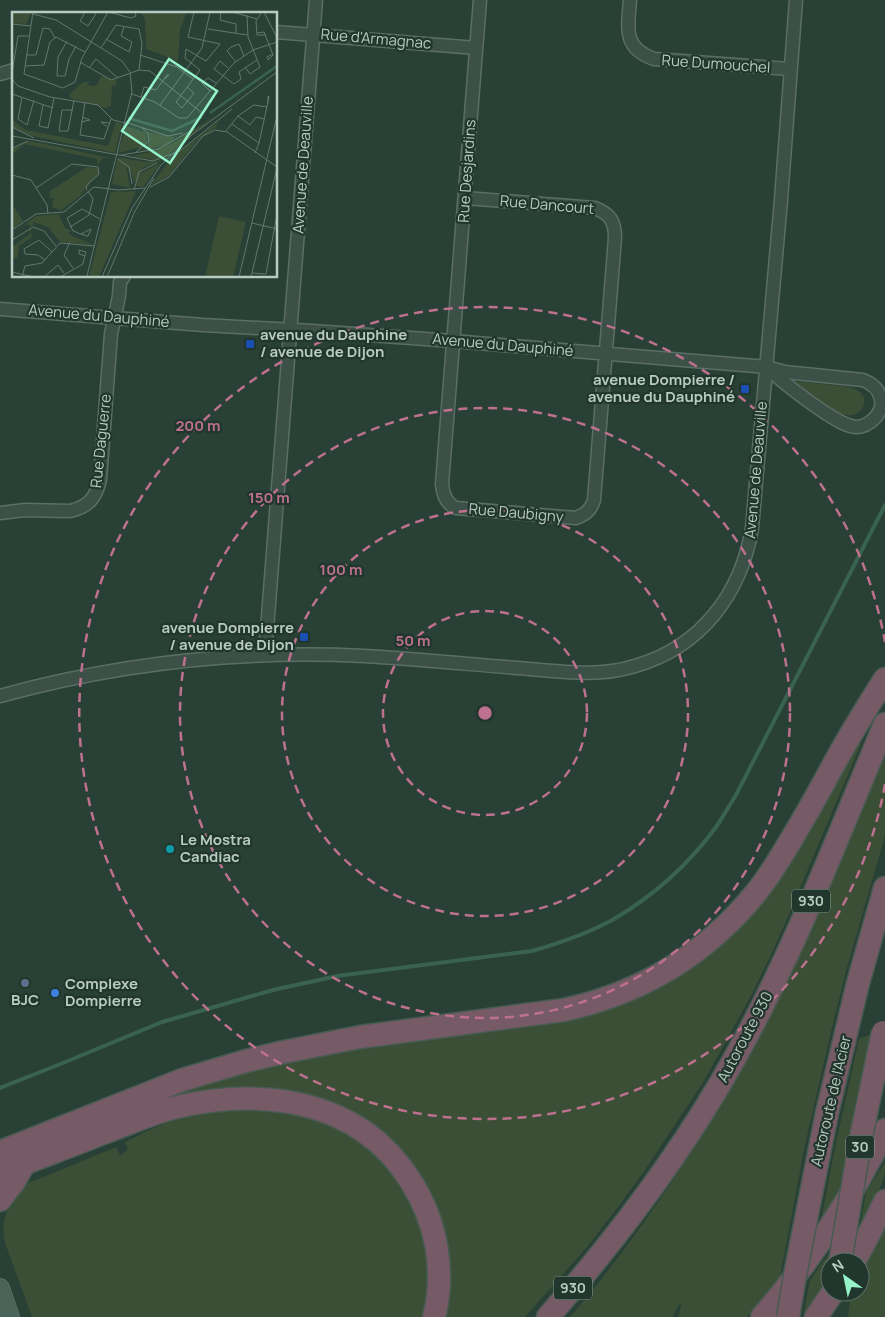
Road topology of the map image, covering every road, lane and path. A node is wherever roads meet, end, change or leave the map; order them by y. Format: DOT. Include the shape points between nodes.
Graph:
graph roads {
  1 [pos="316,0"];
  2 [pos="480,0"];
  3 [pos="630,0"];
  4 [pos="796,0"];
  5 [pos="278,32"];
  6 [pos="313,34"];
  7 [pos="476,48"];
  8 [pos="790,69"];
  9 [pos="465,198"];
  10 [pos="121,278"];
  11 [pos="0,308"];
  12 [pos="114,317"];
  13 [pos="290,330"];
  14 [pos="453,342"];
  15 [pos="604,354"];
  16 [pos="766,367"];
  17 [pos="0,514"];
  18 [pos="265,655"];
  19 [pos="885,679"];
  20 [pos="0,696"];
  21 [pos="885,724"];
  22 [pos="885,888"];
  23 [pos="884,1028"];
  24 [pos="885,1130"];
  25 [pos="0,1152"];
  26 [pos="24,1164"];
  27 [pos="0,1173"];
  28 [pos="0,1200"];
  29 [pos="885,1201"];
  30 [pos="842,1252"];
  31 [pos="859,1252"];
  32 [pos="0,1288"];
  33 [pos="827,1302"];
  34 [pos="834,1302"];
  35 [pos="10,1317"];
  36 [pos="434,1317"];
  37 [pos="548,1317"];
  38 [pos="762,1317"];
  39 [pos="788,1317"];
  40 [pos="816,1317"];
  41 [pos="832,1317"];
  1 -- 6 [label="street, Avenue de Deauville"];
  2 -- 7 [label="street, Rue Desjardins"];
  3 -- 8 [label="street, Rue Dumouchel" via="628,35 637,51 645,56"];
  4 -- 8 [label="street, Avenue de Deauville"];
  5 -- 6 [label="street, Rue d'Armagnac"];
  6 -- 7 [label="street, Rue d'Armagnac"];
  6 -- 13 [label="street, Avenue de Deauville"];
  7 -- 9 [label="street, Rue Desjardins"];
  8 -- 16 [label="street, Avenue de Deauville"];
  9 -- 14 [label="street, Rue Desjardins"];
  9 -- 15 [label="street, Rue Dancourt" via="595,208 609,216 614,238"];
  10 -- 12 [label="street, Rue Daguerre"];
  11 -- 12 [label="street, Avenue du Dauphiné"];
  12 -- 13 [label="street, Avenue du Dauphiné"];
  12 -- 17 [label="street, Rue Daguerre" via="110,334 100,480 96,494 82,508 70,511 25,510"];
  13 -- 14 [label="street, Avenue du Dauphiné"];
  13 -- 18 [label="street, Avenue de Deauville"];
  14 -- 15 [label="street, Avenue du Dauphiné"];
  14 -- 15 [label="street, Rue Daubigny" via="442,484 448,502 456,508 571,518 586,513 594,500"];
  15 -- 16 [label="street, Avenue du Dauphiné"];
  16 -- 16 [label="street, Avenue du Dauphiné" via="803,398 847,425 864,425 875,418 881,406 879,394 863,380"];
  16 -- 18 [label="street, Avenue de Deauville" via="752,528 743,565 732,589 713,616 687,640 666,653 626,668 582,673 366,656"];
  18 -- 20 [label="street, Avenue de Deauville" via="180,661 106,671"];
  19 -- 25 [label="highway" via="756,894 703,946 655,978 606,999 564,1010 360,1037 246,1060 182,1080"];
  21 -- 37 [label="highway, Autoroute 930 / 930" via="789,952 736,1056 662,1173"];
  22 -- 39 [label="highway, Autoroute de l'Acier, bridge" via="827,1113"];
  23 -- 30 [label="highway, 30, bridge"];
  24 -- 38 [label="highway" via="838,1215 793,1280"];
  26 -- 27 [label="highway"];
  26 -- 28 [label="highway"];
  26 -- 36 [label="highway" via="144,1118 194,1104 267,1100 332,1114 365,1132 388,1152 421,1198 438,1256 439,1289"];
  29 -- 31 [label="highway"];
  32 -- 35 [label="street"];
  33 -- 40 [label="highway"];
  34 -- 41 [label="highway"];
}
